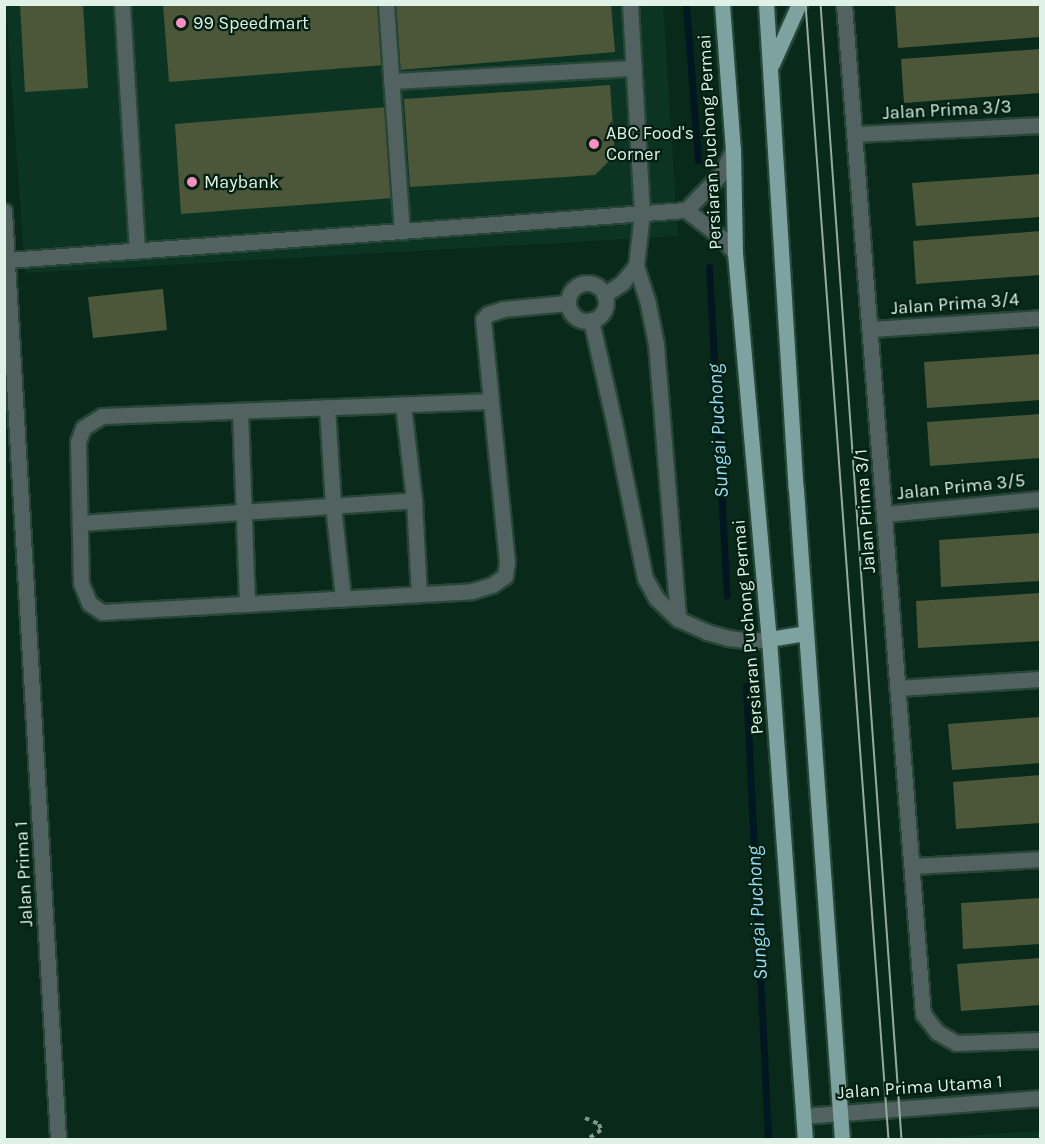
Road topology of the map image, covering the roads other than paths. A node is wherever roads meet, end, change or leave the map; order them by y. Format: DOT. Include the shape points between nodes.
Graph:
graph roads {
  1 [pos="122,4"];
  2 [pos="386,4"];
  3 [pos="630,4"];
  4 [pos="722,4"];
  5 [pos="766,4"];
  6 [pos="799,4"];
  7 [pos="844,4"];
  8 [pos="771,66"];
  9 [pos="634,68"];
  10 [pos="391,81"];
  11 [pos="1041,125"];
  12 [pos="856,134"];
  13 [pos="733,149"];
  14 [pos="686,210"];
  15 [pos="4,211"];
  16 [pos="642,213"];
  17 [pos="402,231"];
  18 [pos="137,251"];
  19 [pos="735,253"];
  20 [pos="9,260"];
  21 [pos="636,266"];
  22 [pos="604,295"];
  23 [pos="568,303"];
  24 [pos="1041,318"];
  25 [pos="591,320"];
  26 [pos="871,328"];
  27 [pos="491,401"];
  28 [pos="403,405"];
  29 [pos="327,407"];
  30 [pos="240,411"];
  31 [pos="1041,499"];
  32 [pos="414,500"];
  33 [pos="333,506"];
  34 [pos="243,513"];
  35 [pos="885,514"];
  36 [pos="80,523"];
  37 [pos="419,594"];
  38 [pos="343,598"];
  39 [pos="247,604"];
  40 [pos="678,619"];
  41 [pos="806,633"];
  42 [pos="769,639"];
  43 [pos="1041,679"];
  44 [pos="897,688"];
  45 [pos="1041,860"];
  46 [pos="912,866"];
  47 [pos="1041,1040"];
  48 [pos="1041,1098"];
  49 [pos="840,1112"];
  50 [pos="802,1116"];
  51 [pos="58,1140"];
  52 [pos="804,1140"];
  53 [pos="842,1140"];
  1 -- 18 [label="street"];
  2 -- 10 [label="street"];
  3 -- 9 [label="street"];
  4 -- 13 [label="main road, Persiaran Puchong Permai"];
  5 -- 8 [label="main road"];
  6 -- 8 [label="main road"];
  7 -- 12 [label="street, Jalan Prima 3/1"];
  8 -- 41 [label="main road"];
  9 -- 10 [label="street"];
  9 -- 16 [label="street"];
  10 -- 17 [label="street"];
  11 -- 12 [label="street, Jalan Prima 3/3"];
  12 -- 26 [label="street, Jalan Prima 3/1"];
  13 -- 14 [label="street" via="722,173"];
  13 -- 19 [label="main road, Persiaran Puchong Permai"];
  14 -- 16 [label="street"];
  14 -- 19 [label="street" via="723,237"];
  15 -- 20 [label="street, Jalan Prima 1"];
  16 -- 17 [label="street"];
  16 -- 21 [label="street"];
  17 -- 18 [label="street"];
  18 -- 20 [label="street"];
  19 -- 42 [label="main road, Persiaran Puchong Permai"];
  20 -- 51 [label="street, Jalan Prima 1"];
  21 -- 22 [label="street" via="622,284"];
  21 -- 40 [label="street" via="656,344"];
  22 -- 23 [label="street" via="597,286 586,283 575,287"];
  22 -- 25 [label="street" via="601,313"];
  23 -- 25 [label="street" via="578,319"];
  23 -- 27 [label="street" via="503,309 483,319"];
  24 -- 26 [label="street, Jalan Prima 3/4"];
  25 -- 40 [label="street" via="645,578 656,598"];
  26 -- 35 [label="street, Jalan Prima 3/1"];
  27 -- 28 [label="street"];
  27 -- 37 [label="street" via="507,562 505,576 472,591"];
  28 -- 29 [label="street"];
  28 -- 32 [label="street"];
  29 -- 30 [label="street"];
  29 -- 33 [label="street"];
  30 -- 34 [label="street"];
  30 -- 36 [label="street" via="102,416 83,428 78,442"];
  31 -- 35 [label="street, Jalan Prima 3/5"];
  32 -- 33 [label="street"];
  32 -- 37 [label="street"];
  33 -- 34 [label="street"];
  33 -- 38 [label="street"];
  34 -- 36 [label="street"];
  34 -- 39 [label="street"];
  35 -- 44 [label="street, Jalan Prima 3/1"];
  36 -- 39 [label="street" via="81,583 89,603 102,612"];
  37 -- 38 [label="street"];
  38 -- 39 [label="street"];
  40 -- 42 [label="street" via="728,638"];
  41 -- 42 [label="main road"];
  41 -- 49 [label="main road"];
  42 -- 50 [label="main road, Persiaran Puchong Permai"];
  43 -- 44 [label="street"];
  44 -- 46 [label="street, Jalan Prima 3/1"];
  45 -- 46 [label="street"];
  46 -- 47 [label="street, Jalan Prima 3/1" via="923,1014 937,1032 956,1043"];
  48 -- 49 [label="street, Jalan Prima Utama 1"];
  49 -- 50 [label="street, Jalan Prima Utama 1"];
  49 -- 53 [label="main road"];
  50 -- 52 [label="main road, Persiaran Puchong Permai"];
}
